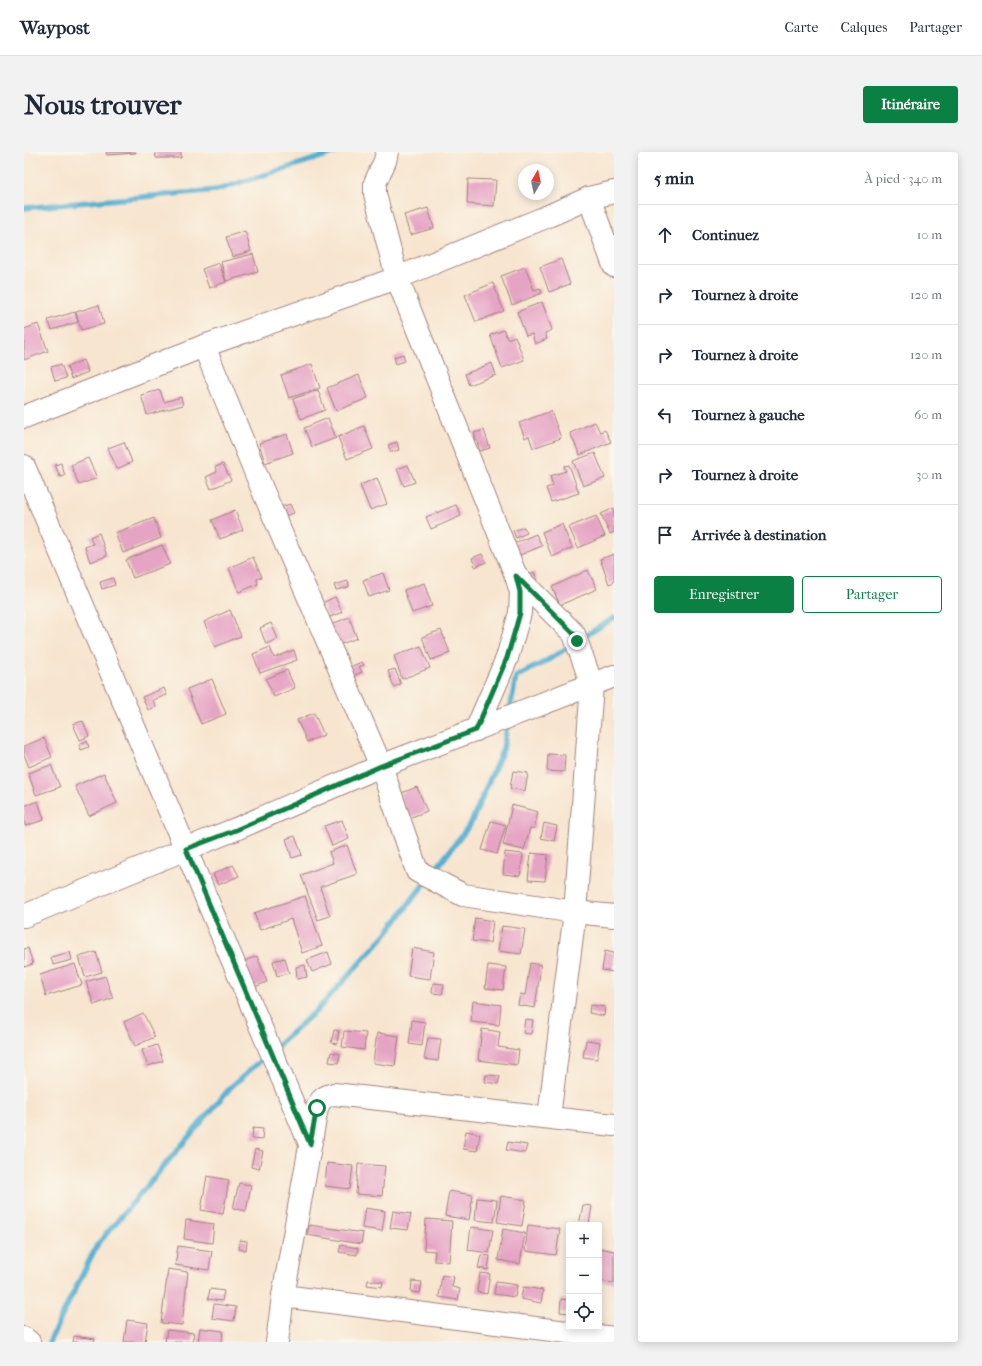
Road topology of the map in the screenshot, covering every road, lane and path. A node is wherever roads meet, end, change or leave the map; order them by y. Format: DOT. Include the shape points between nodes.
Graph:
graph roads {
  1 [pos="387,152"];
  2 [pos="614,192"];
  3 [pos="589,198"];
  4 [pos="614,266"];
  5 [pos="397,278"];
  6 [pos="204,346"];
  7 [pos="24,417"];
  8 [pos="24,466"];
  9 [pos="516,576"];
  10 [pos="614,676"];
  11 [pos="592,685"];
  12 [pos="476,730"];
  13 [pos="381,766"];
  14 [pos="186,849"];
  15 [pos="575,912"];
  16 [pos="24,916"];
  17 [pos="614,916"];
  18 [pos="549,1117"];
  19 [pos="614,1125"];
  20 [pos="310,1144"];
  21 [pos="283,1296"];
  22 [pos="24,1338"];
  23 [pos="614,1338"];
  24 [pos="29,1342"];
  25 [pos="276,1342"];
  1 -- 5 [label="street" via="375,183 375,194"];
  2 -- 3 [label="street"];
  3 -- 4 [label="street"];
  3 -- 5 [label="street"];
  5 -- 6 [label="street"];
  5 -- 9 [label="street"];
  6 -- 7 [label="street"];
  6 -- 13 [label="street"];
  8 -- 14 [label="street"];
  9 -- 11 [label="street" via="574,634"];
  9 -- 12 [label="street" via="520,592 520,613 507,658"];
  10 -- 11 [label="street"];
  11 -- 12 [label="street"];
  11 -- 15 [label="street"];
  12 -- 13 [label="street"];
  13 -- 14 [label="street" via="236,830"];
  13 -- 15 [label="street" via="417,871 463,895"];
  14 -- 16 [label="street"];
  14 -- 20 [label="street"];
  15 -- 17 [label="street"];
  15 -- 18 [label="street"];
  18 -- 19 [label="street"];
  18 -- 20 [label="street" via="334,1094 320,1101"];
  20 -- 21 [label="street"];
  21 -- 23 [label="street"];
  21 -- 25 [label="street"];
  22 -- 24 [label="street"];
}
